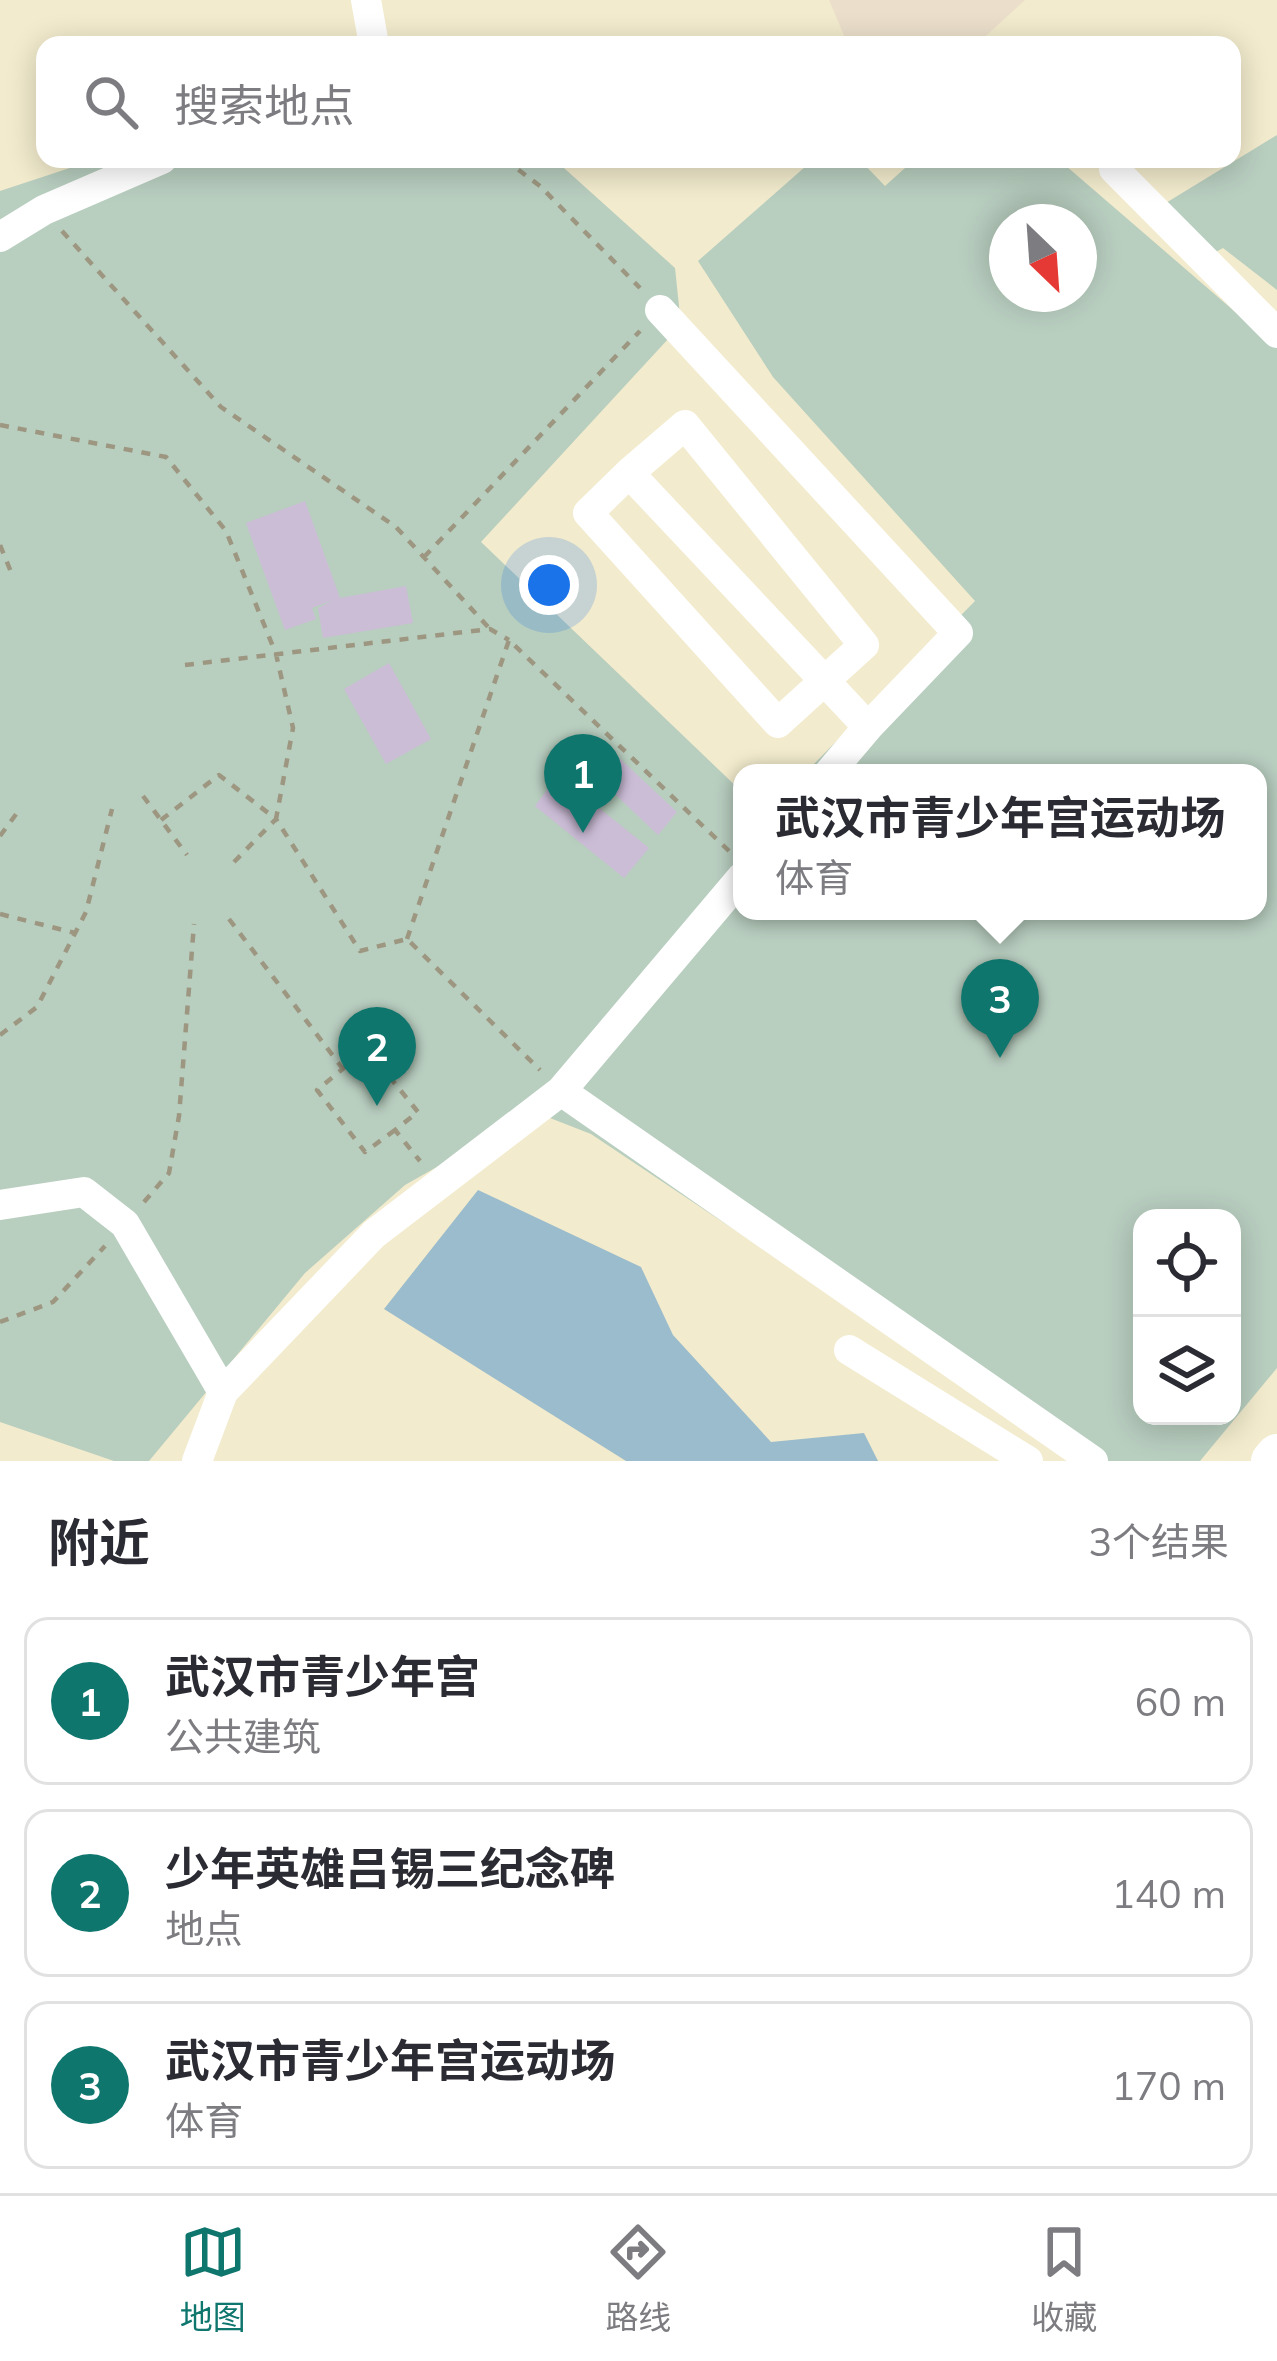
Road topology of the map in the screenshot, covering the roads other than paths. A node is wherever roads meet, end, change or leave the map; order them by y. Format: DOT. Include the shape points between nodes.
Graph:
graph roads {
  1 [pos="366,0"];
  2 [pos="372,36"];
  3 [pos="141,168"];
  4 [pos="1114,169"];
  5 [pos="0,237"];
  6 [pos="660,310"];
  7 [pos="1277,333"];
  8 [pos="629,473"];
  9 [pos="824,680"];
  10 [pos="868,727"];
  11 [pos="837,764"];
  12 [pos="733,888"];
  13 [pos="561,1090"];
  14 [pos="0,1205"];
  15 [pos="849,1350"];
  16 [pos="223,1392"];
  17 [pos="197,1461"];
  18 [pos="1028,1461"];
  19 [pos="1093,1461"];
  1 -- 2 [label="street"];
  3 -- 5 [label="street"];
  4 -- 7 [label="street"];
  6 -- 10 [label="street" via="958,633"];
  8 -- 9 [label="street"];
  8 -- 9 [label="street" via="588,513 778,723"];
  8 -- 9 [label="street" via="686,425 864,645"];
  9 -- 10 [label="street"];
  10 -- 11 [label="street"];
  12 -- 13 [label="street"];
  13 -- 16 [label="street" via="374,1234"];
  13 -- 19 [label="street"];
  14 -- 16 [label="street" via="84,1192 125,1224"];
  15 -- 18 [label="street"];
  16 -- 17 [label="street"];
}
